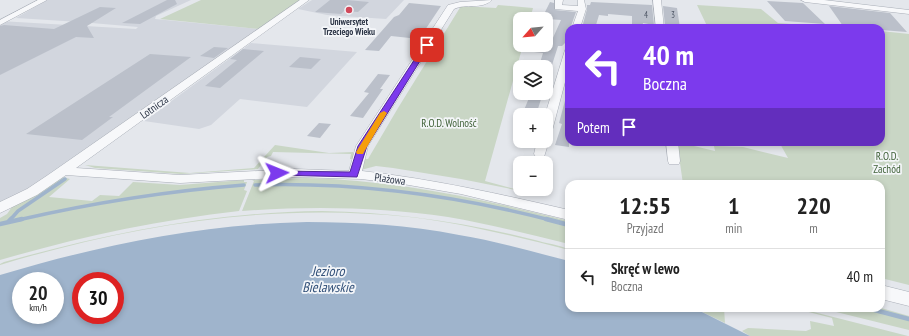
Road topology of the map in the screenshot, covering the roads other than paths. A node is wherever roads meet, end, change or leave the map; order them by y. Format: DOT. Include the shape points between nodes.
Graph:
graph roads {
  1 [pos="305,0"];
  2 [pos="488,0"];
  3 [pos="559,0"];
  4 [pos="580,0"];
  5 [pos="657,0"];
  6 [pos="805,0"];
  7 [pos="41,1"];
  8 [pos="463,1"];
  9 [pos="849,2"];
  10 [pos="582,9"];
  11 [pos="909,12"];
  12 [pos="0,22"];
  13 [pos="577,24"];
  14 [pos="660,24"];
  15 [pos="565,64"];
  16 [pos="553,108"];
  17 [pos="672,146"];
  18 [pos="541,148"];
  19 [pos="540,154"];
  20 [pos="674,161"];
  21 [pos="64,171"];
  22 [pos="354,175"];
  23 [pos="0,208"];
  24 [pos="565,214"];
  25 [pos="885,293"];
  26 [pos="909,299"];
  1 -- 21 [label="street, Lotnicza"];
  2 -- 8 [label="street" via="482,3"];
  3 -- 10 [label="street" via="558,7"];
  4 -- 10 [label="street"];
  5 -- 14 [label="street"];
  6 -- 9 [label="street"];
  7 -- 12 [label="street"];
  8 -- 22 [label="street" via="451,7 362,146"];
  9 -- 11 [label="street"];
  10 -- 13 [label="street"];
  15 -- 16 [label="street"];
  17 -- 20 [label="street"];
  18 -- 19 [label="street"];
  21 -- 22 [label="street, Plażowa" via="177,179 281,173"];
  21 -- 23 [label="street, Lotnicza" via="32,192"];
  22 -- 24 [label="street, Plażowa" via="461,190"];
  25 -- 26 [label="street"];
}
